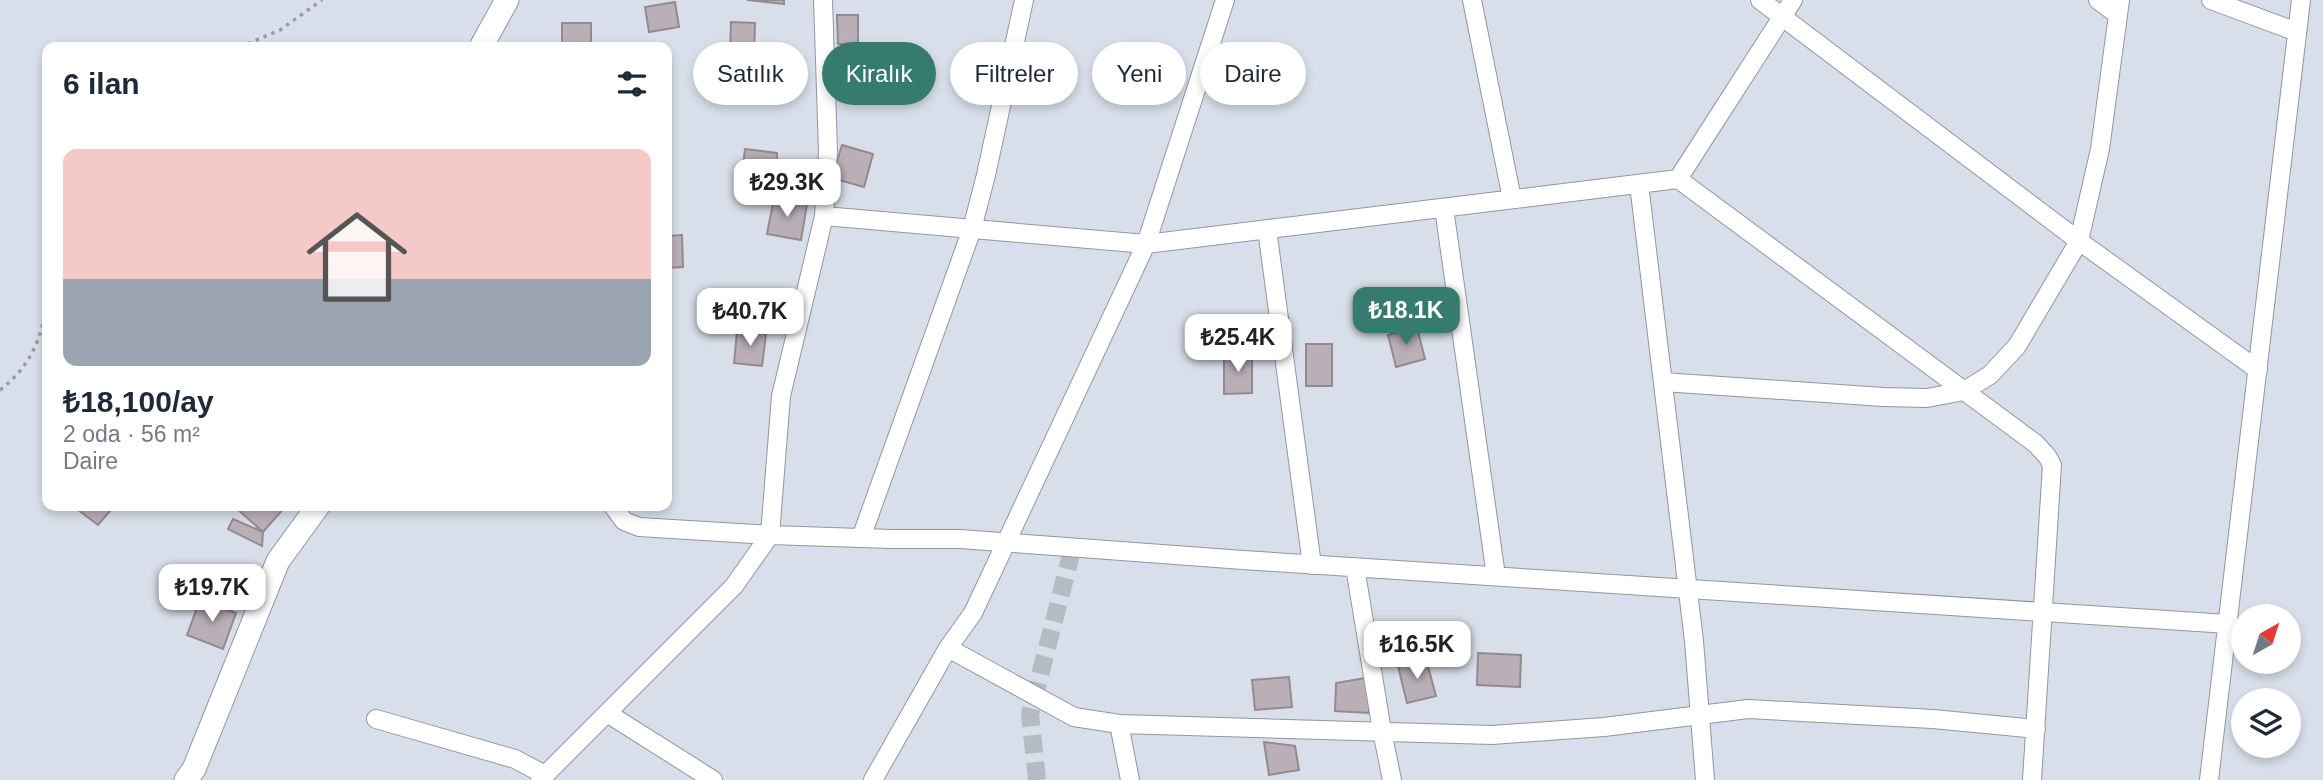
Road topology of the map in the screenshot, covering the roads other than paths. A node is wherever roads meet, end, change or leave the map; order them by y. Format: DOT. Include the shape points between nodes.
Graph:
graph roads {
  1 [pos="507,0"];
  2 [pos="823,0"];
  3 [pos="1024,0"];
  4 [pos="1225,0"];
  5 [pos="1472,0"];
  6 [pos="1760,0"];
  7 [pos="1793,0"];
  8 [pos="2098,0"];
  9 [pos="2211,0"];
  10 [pos="2301,0"];
  11 [pos="2119,7"];
  12 [pos="1783,17"];
  13 [pos="2297,32"];
  14 [pos="484,42"];
  15 [pos="1678,179"];
  16 [pos="1639,184"];
  17 [pos="1512,200"];
  18 [pos="1444,208"];
  19 [pos="824,216"];
  20 [pos="972,229"];
  21 [pos="1267,229"];
  22 [pos="2079,241"];
  23 [pos="1146,244"];
  24 [pos="2258,370"];
  25 [pos="1663,382"];
  26 [pos="1964,391"];
  27 [pos="314,511"];
  28 [pos="617,511"];
  29 [pos="770,535"];
  30 [pos="861,538"];
  31 [pos="1007,542"];
  32 [pos="1311,565"];
  33 [pos="1355,567"];
  34 [pos="1496,576"];
  35 [pos="1688,589"];
  36 [pos="2043,612"];
  37 [pos="2228,624"];
  38 [pos="948,648"];
  39 [pos="607,713"];
  40 [pos="1700,715"];
  41 [pos="376,719"];
  42 [pos="1119,724"];
  43 [pos="2036,729"];
  44 [pos="1382,731"];
  45 [pos="542,777"];
  46 [pos="186,780"];
  47 [pos="713,780"];
  48 [pos="873,780"];
  49 [pos="1130,780"];
  50 [pos="1392,780"];
  51 [pos="1705,780"];
  52 [pos="2032,780"];
  53 [pos="2209,780"];
  1 -- 14 [label="street"];
  2 -- 19 [label="street" via="828,151"];
  3 -- 20 [label="street"];
  4 -- 23 [label="street"];
  5 -- 17 [label="street"];
  6 -- 12 [label="street"];
  7 -- 12 [label="street"];
  8 -- 11 [label="street"];
  9 -- 13 [label="street"];
  10 -- 13 [label="street"];
  11 -- 22 [label="street" via="2100,149"];
  12 -- 15 [label="street"];
  12 -- 22 [label="street"];
  13 -- 24 [label="street"];
  15 -- 16 [label="street"];
  15 -- 26 [label="street"];
  16 -- 17 [label="street"];
  16 -- 25 [label="street"];
  17 -- 18 [label="street"];
  18 -- 21 [label="street"];
  18 -- 34 [label="street"];
  19 -- 20 [label="street"];
  19 -- 29 [label="street" via="781,396"];
  20 -- 23 [label="street"];
  20 -- 30 [label="street"];
  21 -- 23 [label="street"];
  21 -- 32 [label="street"];
  22 -- 24 [label="street"];
  22 -- 26 [label="street" via="2017,346 2000,366"];
  23 -- 31 [label="street"];
  24 -- 37 [label="street"];
  25 -- 26 [label="street" via="1884,397 1927,398"];
  25 -- 35 [label="street"];
  26 -- 36 [label="street" via="2042,449 2052,465"];
  27 -- 46 [label="street" via="278,561"];
  28 -- 29 [label="street" via="624,521 639,527"];
  29 -- 30 [label="street"];
  29 -- 39 [label="street" via="734,586"];
  30 -- 31 [label="street"];
  31 -- 32 [label="street"];
  31 -- 38 [label="street" via="973,613"];
  32 -- 33 [label="street"];
  33 -- 34 [label="street"];
  33 -- 44 [label="street"];
  34 -- 35 [label="street"];
  35 -- 36 [label="street"];
  35 -- 40 [label="street"];
  36 -- 37 [label="street"];
  36 -- 43 [label="street"];
  37 -- 53 [label="street"];
  38 -- 42 [label="street" via="1074,717"];
  38 -- 48 [label="street"];
  39 -- 45 [label="street"];
  39 -- 47 [label="street"];
  40 -- 43 [label="street" via="1748,709"];
  40 -- 44 [label="street" via="1492,735"];
  40 -- 51 [label="street"];
  41 -- 45 [label="street" via="515,759"];
  42 -- 44 [label="street"];
  42 -- 49 [label="street"];
  43 -- 52 [label="street"];
  44 -- 50 [label="street"];
}
